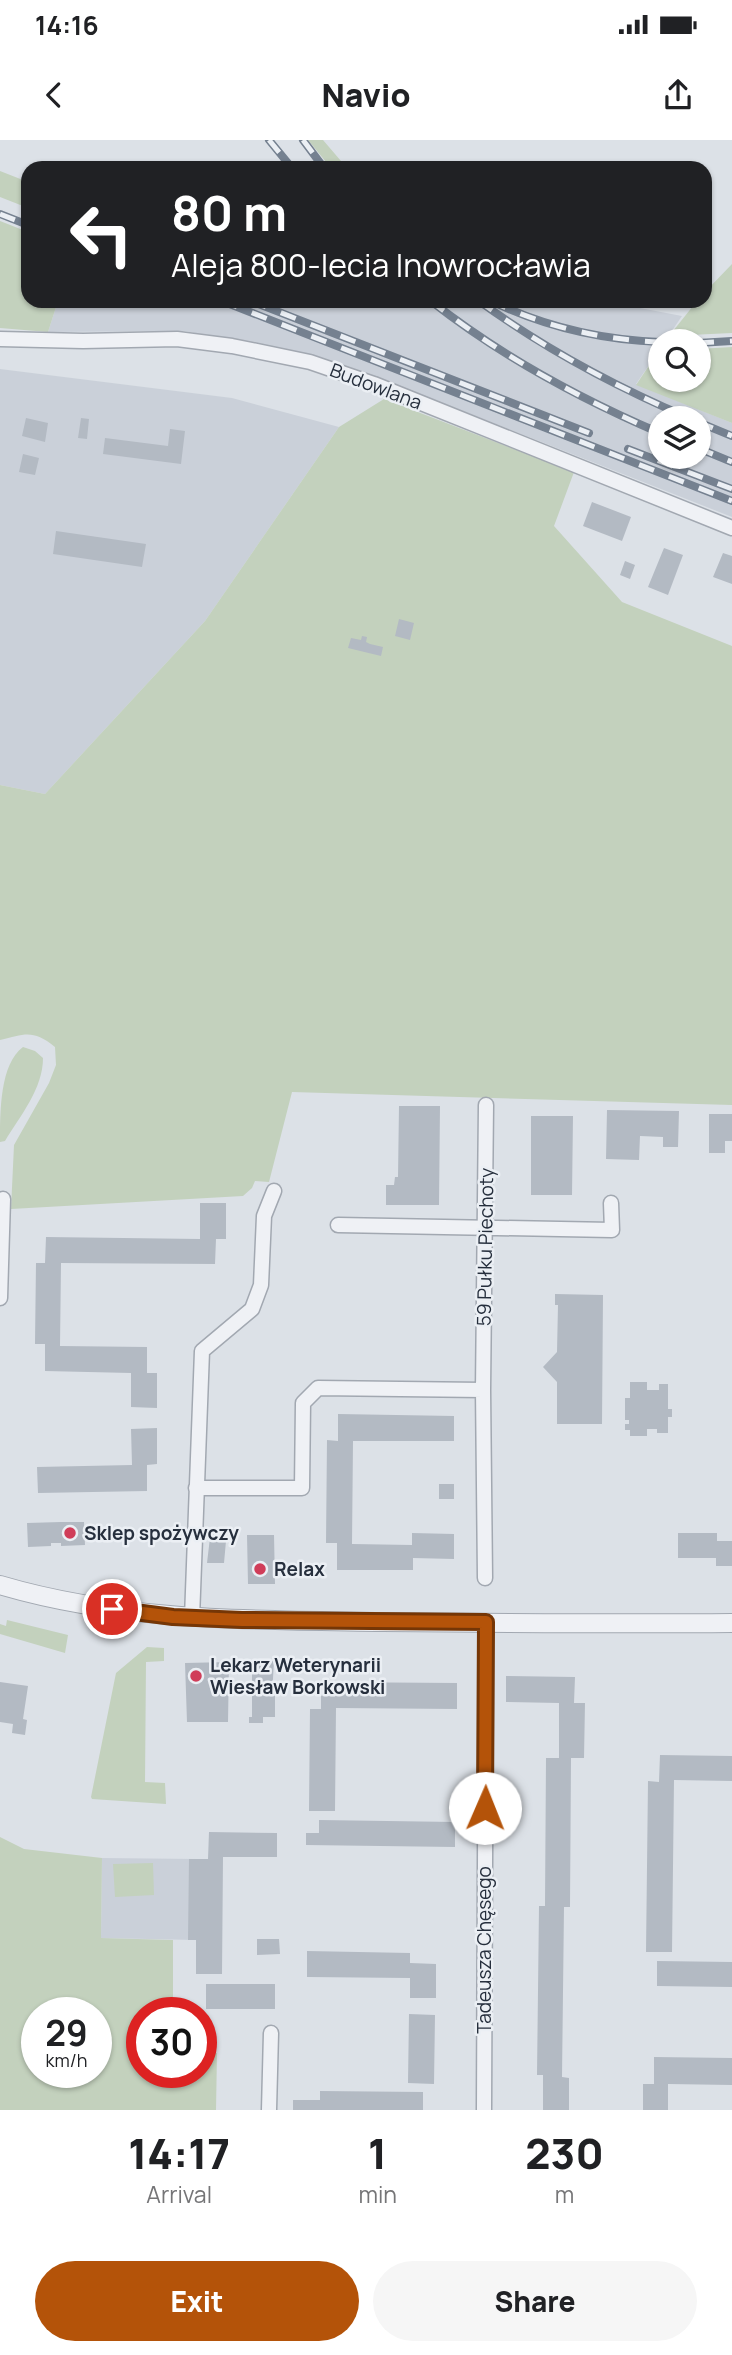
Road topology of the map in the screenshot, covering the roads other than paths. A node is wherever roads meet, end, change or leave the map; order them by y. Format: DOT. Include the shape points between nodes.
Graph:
graph roads {
  1 [pos="0,339"];
  2 [pos="732,528"];
  3 [pos="486,1105"];
  4 [pos="274,1191"];
  5 [pos="3,1199"];
  6 [pos="611,1203"];
  7 [pos="338,1225"];
  8 [pos="485,1229"];
  9 [pos="0,1298"];
  10 [pos="483,1390"];
  11 [pos="196,1488"];
  12 [pos="485,1578"];
  13 [pos="0,1585"];
  14 [pos="192,1618"];
  15 [pos="486,1622"];
  16 [pos="732,1623"];
  17 [pos="271,2033"];
  18 [pos="269,2110"];
  19 [pos="484,2110"];
  1 -- 2 [label="street, Budowlana" via="177,339 310,362"];
  3 -- 8 [label="street, 59 Pułku Piechoty"];
  4 -- 11 [label="street" via="264,1216 261,1285 252,1309 202,1351"];
  5 -- 9 [label="street"];
  6 -- 8 [label="street" via="612,1230"];
  7 -- 8 [label="street"];
  8 -- 10 [label="street, 59 Pułku Piechoty"];
  10 -- 11 [label="street" via="318,1388 303,1403 302,1488"];
  10 -- 12 [label="street, 59 Pułku Piechoty"];
  11 -- 14 [label="street"];
  13 -- 14 [label="street" via="88,1605"];
  14 -- 15 [label="street"];
  15 -- 16 [label="street"];
  15 -- 19 [label="street, Tadeusza Chęsego"];
  17 -- 18 [label="street"];
}
